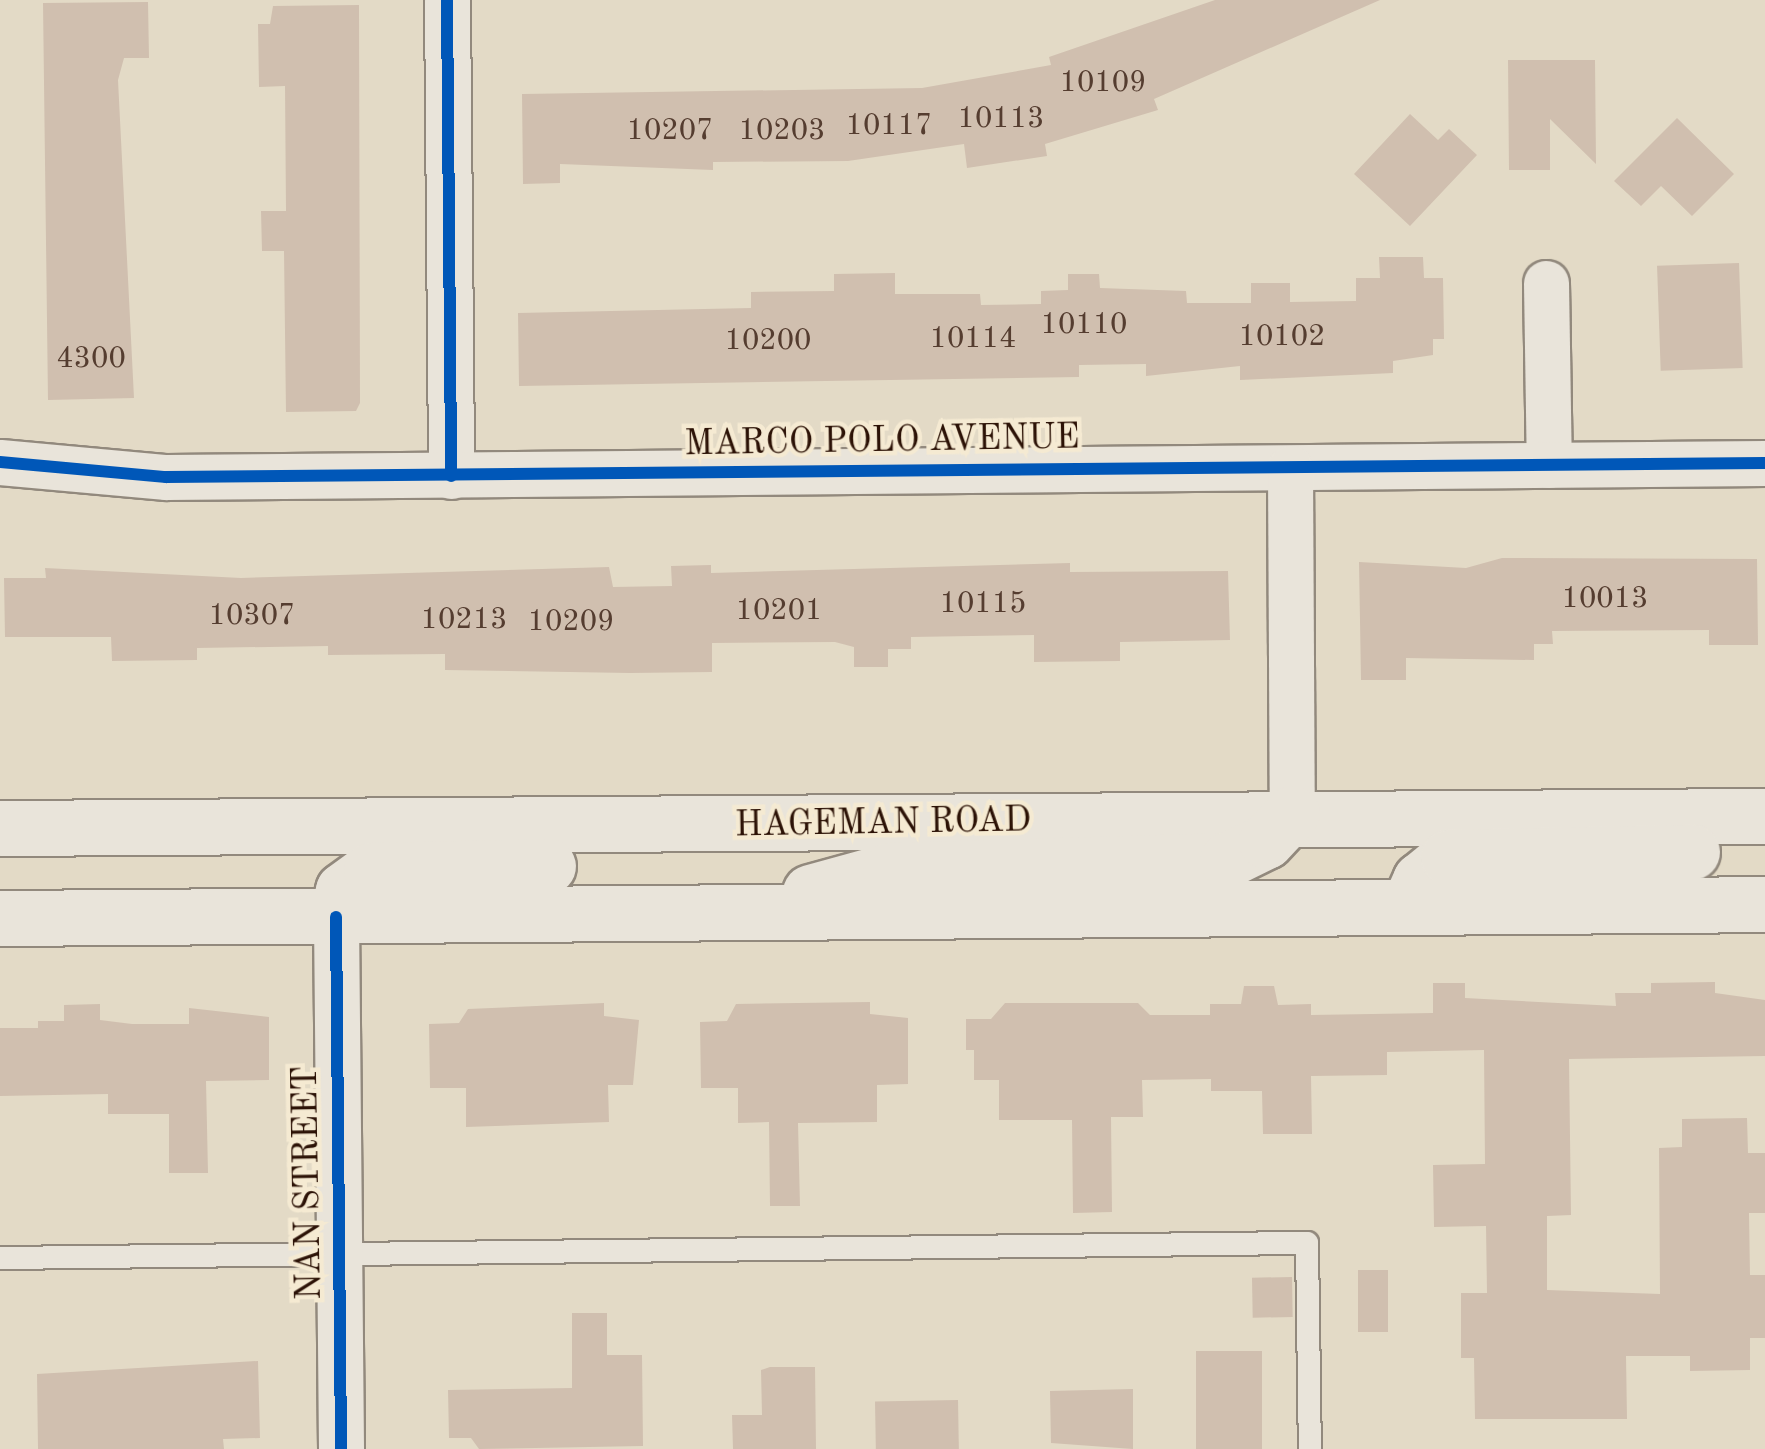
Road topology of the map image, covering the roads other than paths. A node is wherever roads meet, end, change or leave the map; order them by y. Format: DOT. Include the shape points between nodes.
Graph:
graph roads {
  1 [pos="447,0"];
  2 [pos="1546,284"];
  3 [pos="0,462"];
  4 [pos="1765,463"];
  5 [pos="1548,466"];
  6 [pos="1290,468"];
  7 [pos="451,476"];
  8 [pos="1292,813"];
  9 [pos="1765,816"];
  10 [pos="832,826"];
  11 [pos="0,828"];
  12 [pos="1765,851"];
  13 [pos="1765,904"];
  14 [pos="1408,907"];
  15 [pos="745,911"];
  16 [pos="336,917"];
  17 [pos="0,918"];
  18 [pos="340,1256"];
  19 [pos="0,1258"];
  20 [pos="341,1449"];
  21 [pos="1310,1449"];
  1 -- 7 [label="street"];
  2 -- 5 [label="street"];
  3 -- 7 [label="street, MARCO POLO AVENUE" via="166,477"];
  4 -- 5 [label="street, MARCO POLO AVENUE"];
  5 -- 6 [label="street, MARCO POLO AVENUE"];
  6 -- 7 [label="street, MARCO POLO AVENUE"];
  6 -- 8 [label="street"];
  8 -- 9 [label="main road, HAGEMAN ROAD"];
  8 -- 10 [label="main road, HAGEMAN ROAD"];
  8 -- 15 [label="main road" via="1266,841 1227,860 890,870"];
  10 -- 11 [label="main road, HAGEMAN ROAD"];
  10 -- 16 [label="main road" via="700,862 371,870 344,890"];
  12 -- 14 [label="main road" via="1448,856 1420,880"];
  13 -- 14 [label="main road"];
  14 -- 15 [label="main road"];
  15 -- 16 [label="main road"];
  16 -- 17 [label="main road"];
  16 -- 18 [label="street, NAN STREET"];
  18 -- 19 [label="lane"];
  18 -- 20 [label="street, NAN STREET"];
  18 -- 21 [label="lane" via="1307,1244"];
}
